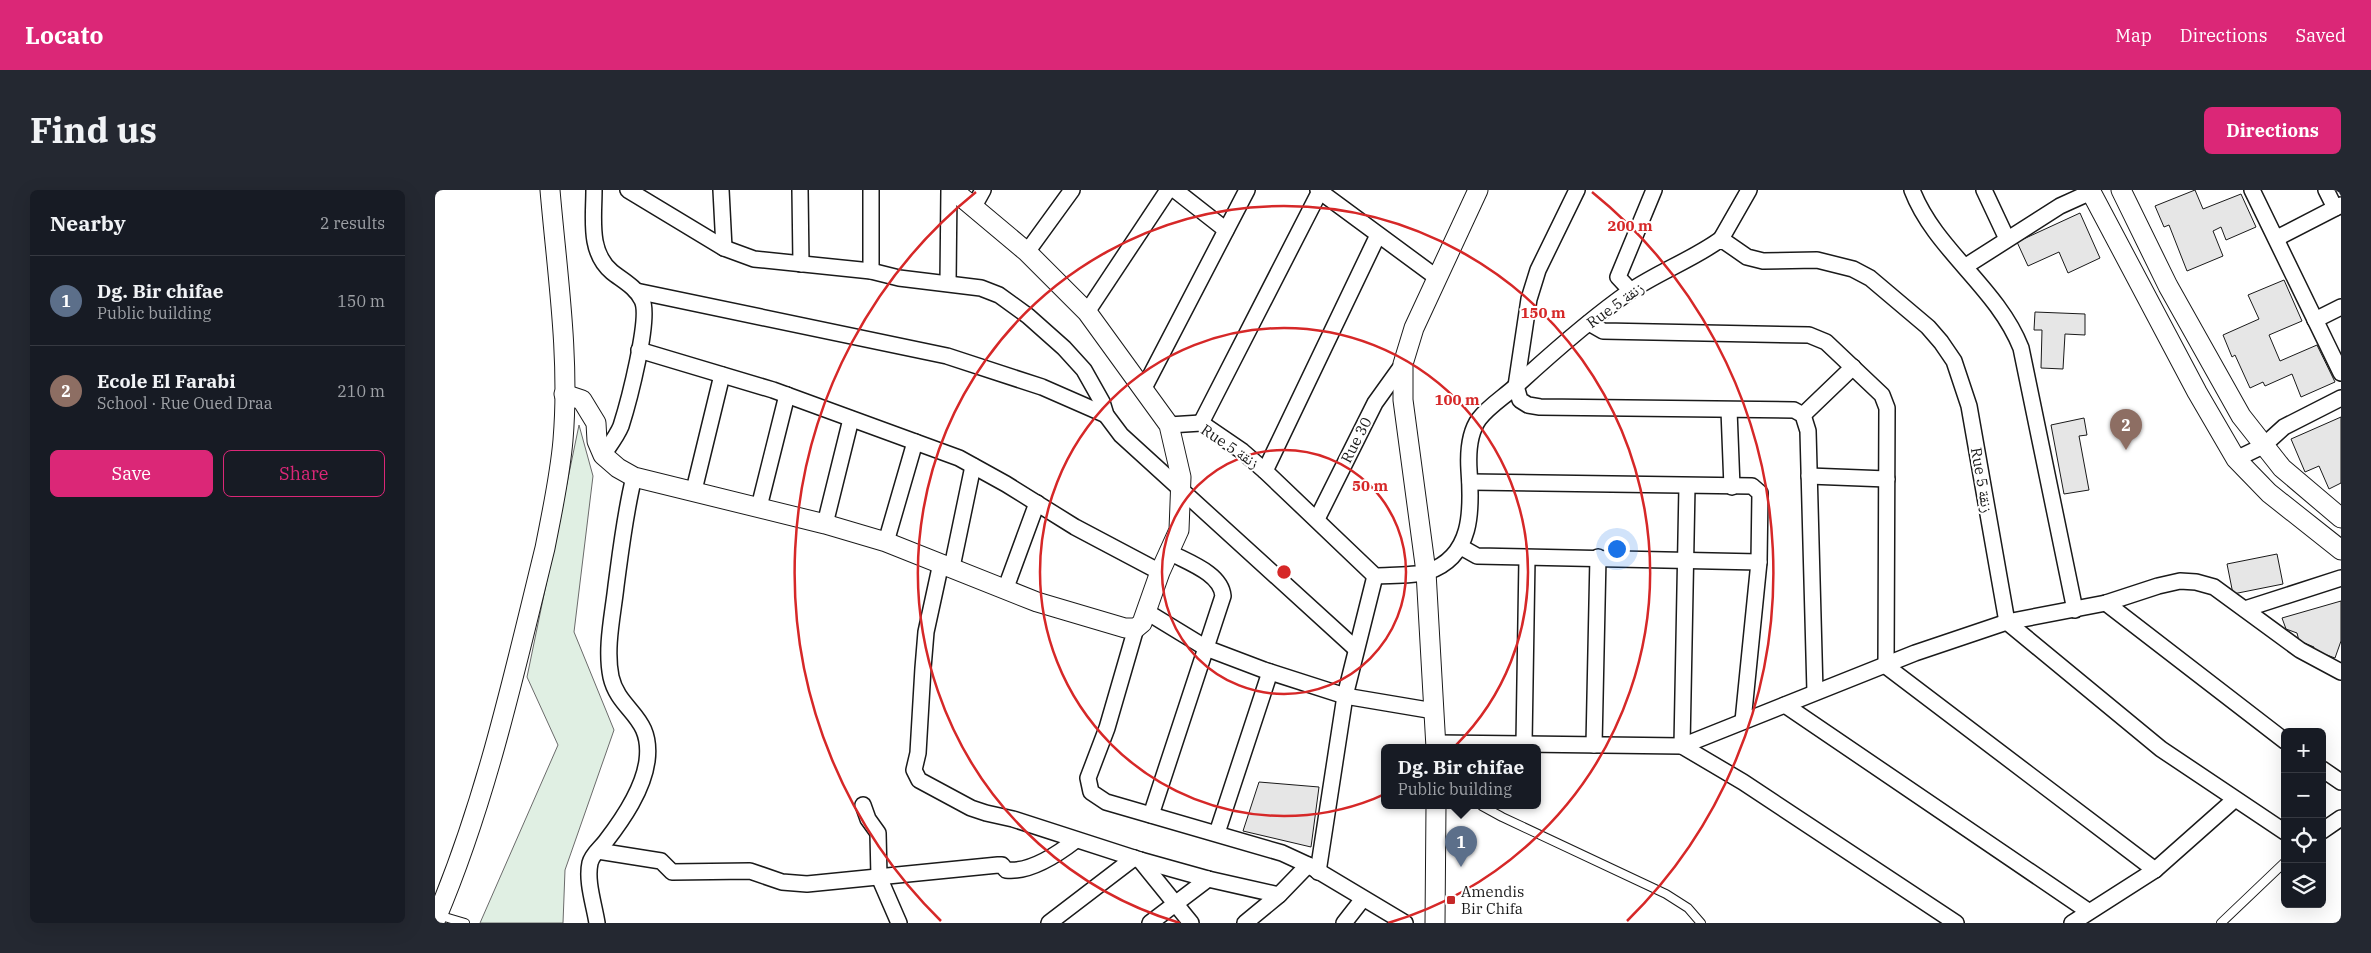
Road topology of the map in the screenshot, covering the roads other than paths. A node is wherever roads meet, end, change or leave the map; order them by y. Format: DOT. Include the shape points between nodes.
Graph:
graph roads {
  1 [pos="550,190"];
  2 [pos="594,190"];
  3 [pos="628,190"];
  4 [pos="721,190"];
  5 [pos="800,190"];
  6 [pos="871,190"];
  7 [pos="951,190"];
  8 [pos="983,190"];
  9 [pos="1072,190"];
  10 [pos="1168,190"];
  11 [pos="1175,190"];
  12 [pos="1247,190"];
  13 [pos="1577,190"];
  14 [pos="1654,190"];
  15 [pos="1749,190"];
  16 [pos="1912,190"];
  17 [pos="1984,190"];
  18 [pos="2121,190"];
  19 [pos="2252,190"];
  20 [pos="2325,190"];
  21 [pos="1319,191"];
  22 [pos="2090,191"];
  23 [pos="1473,192"];
  24 [pos="2338,206"];
  25 [pos="973,208"];
  26 [pos="1226,230"];
  27 [pos="1378,235"];
  28 [pos="2277,238"];
  29 [pos="1721,239"];
  30 [pos="2007,240"];
  31 [pos="724,248"];
  32 [pos="1027,252"];
  33 [pos="801,264"];
  34 [pos="1966,266"];
  35 [pos="871,271"];
  36 [pos="1436,277"];
  37 [pos="948,283"];
  38 [pos="636,291"];
  39 [pos="1631,291"];
  40 [pos="2341,307"];
  41 [pos="1087,312"];
  42 [pos="2315,320"];
  43 [pos="1589,324"];
  44 [pos="639,350"];
  45 [pos="1403,364"];
  46 [pos="1853,367"];
  47 [pos="2341,373"];
  48 [pos="722,375"];
  49 [pos="1516,386"];
  50 [pos="1143,388"];
  51 [pos="564,394"];
  52 [pos="787,395"];
  53 [pos="2341,398"];
  54 [pos="1729,410"];
  55 [pos="1106,415"];
  56 [pos="1803,415"];
  57 [pos="851,419"];
  58 [pos="1201,424"];
  59 [pos="1169,425"];
  60 [pos="915,442"];
  61 [pos="2263,446"];
  62 [pos="603,455"];
  63 [pos="2236,459"];
  64 [pos="973,466"];
  65 [pos="1265,471"];
  66 [pos="1809,476"];
  67 [pos="634,477"];
  68 [pos="1887,479"];
  69 [pos="1470,482"];
  70 [pos="1687,486"];
  71 [pos="1732,488"];
  72 [pos="694,490"];
  73 [pos="1182,491"];
  74 [pos="1037,503"];
  75 [pos="759,507"];
  76 [pos="2341,518"];
  77 [pos="1317,519"];
  78 [pos="825,524"];
  79 [pos="886,542"];
  80 [pos="1461,546"];
  81 [pos="2341,550"];
  82 [pos="1169,552"];
  83 [pos="1598,557"];
  84 [pos="1527,558"];
  85 [pos="1685,559"];
  86 [pos="1759,562"];
  87 [pos="946,565"];
  88 [pos="1160,572"];
  89 [pos="1426,572"];
  90 [pos="1375,576"];
  91 [pos="2341,578"];
  92 [pos="1005,590"];
  93 [pos="2106,603"];
  94 [pos="2245,609"];
  95 [pos="2075,610"];
  96 [pos="1147,612"];
  97 [pos="2007,622"];
  98 [pos="1136,628"];
  99 [pos="1206,648"];
  100 [pos="1356,649"];
  101 [pos="1886,666"];
  102 [pos="1270,672"];
  103 [pos="2341,672"];
  104 [pos="1815,692"];
  105 [pos="1345,696"];
  106 [pos="1785,705"];
  107 [pos="1434,711"];
  108 [pos="1743,721"];
  109 [pos="2281,738"];
  110 [pos="1523,743"];
  111 [pos="1436,744"];
  112 [pos="1494,744"];
  113 [pos="1594,745"];
  114 [pos="1682,746"];
  115 [pos="2326,772"];
  116 [pos="2341,782"];
  117 [pos="2234,800"];
  118 [pos="863,805"];
  119 [pos="1436,809"];
  120 [pos="1488,809"];
  121 [pos="1151,815"];
  122 [pos="2341,818"];
  123 [pos="2326,828"];
  124 [pos="2281,829"];
  125 [pos="1217,833"];
  126 [pos="1076,840"];
  127 [pos="598,851"];
  128 [pos="1137,859"];
  129 [pos="2284,863"];
  130 [pos="1313,868"];
  131 [pos="2155,870"];
  132 [pos="879,877"];
  133 [pos="1208,879"];
  134 [pos="1279,895"];
  135 [pos="1363,900"];
  136 [pos="1176,903"];
  137 [pos="2088,911"];
  138 [pos="436,918"];
  139 [pos="464,923"];
  140 [pos="597,923"];
  141 [pos="899,923"];
  142 [pos="1049,923"];
  143 [pos="1150,923"];
  144 [pos="1191,923"];
  145 [pos="1245,923"];
  146 [pos="1344,923"];
  147 [pos="1405,923"];
  148 [pos="1435,923"];
  149 [pos="1701,923"];
  150 [pos="1956,923"];
  151 [pos="2072,923"];
  152 [pos="2221,923"];
  1 -- 51 [label="street" via="557,255"];
  2 -- 38 [label="street" via="593,222 599,258"];
  3 -- 31 [label="street"];
  4 -- 31 [label="street"];
  5 -- 33 [label="street"];
  6 -- 35 [label="street"];
  7 -- 25 [label="street"];
  7 -- 37 [label="street"];
  8 -- 25 [label="street"];
  9 -- 32 [label="street"];
  10 -- 41 [label="street"];
  11 -- 26 [label="street"];
  12 -- 26 [label="street"];
  13 -- 49 [label="street" via="1538,270 1531,292"];
  14 -- 39 [label="street" via="1618,277"];
  15 -- 29 [label="street"];
  16 -- 34 [label="street" via="1923,215"];
  17 -- 30 [label="street"];
  18 -- 61 [label="street" via="2145,243 2215,373"];
  19 -- 28 [label="street"];
  20 -- 24 [label="street"];
  21 -- 27 [label="street"];
  21 -- 58 [label="street"];
  22 -- 30 [label="street"];
  22 -- 63 [label="street"];
  23 -- 36 [label="street"];
  24 -- 28 [label="street"];
  25 -- 32 [label="street"];
  26 -- 50 [label="street"];
  27 -- 36 [label="street"];
  27 -- 65 [label="street"];
  28 -- 42 [label="street"];
  29 -- 39 [label="street, Rue 5 زنقة"];
  29 -- 97 [label="street, Rue 5 زنقة" via="1747,257 1763,261 1817,260 1853,269 1869,278 1928,327 1941,342 1954,361 1969,406"];
  30 -- 34 [label="street"];
  31 -- 33 [label="street" via="754,259"];
  32 -- 41 [label="street"];
  33 -- 35 [label="street"];
  34 -- 95 [label="street" via="2011,326 2021,348"];
  35 -- 37 [label="street" via="899,278"];
  36 -- 45 [label="street" via="1411,334"];
  37 -- 55 [label="street" via="988,290 1028,316 1084,370"];
  38 -- 44 [label="street" via="645,310"];
  38 -- 55 [label="street" via="947,356 1042,387"];
  39 -- 43 [label="street, Rue 5 زنقة"];
  40 -- 42 [label="street"];
  41 -- 50 [label="street"];
  42 -- 47 [label="street"];
  43 -- 46 [label="street" via="1603,331 1809,335 1826,342"];
  43 -- 49 [label="street, Rue 5 زنقة" via="1538,364"];
  44 -- 48 [label="street"];
  44 -- 62 [label="street" via="620,427"];
  45 -- 77 [label="street, Rue 30" via="1375,403"];
  45 -- 89 [label="street" via="1403,400"];
  46 -- 56 [label="street"];
  46 -- 68 [label="street" via="1885,400"];
  48 -- 52 [label="street"];
  48 -- 72 [label="street"];
  49 -- 54 [label="street" via="1520,400 1540,408"];
  49 -- 69 [label="street, Rue 5 زنقة" via="1477,422 1468,453"];
  50 -- 59 [label="street"];
  51 -- 62 [label="street" via="582,400 591,412"];
  51 -- 138 [label="street" via="563,439 545,548 483,786"];
  52 -- 57 [label="street"];
  52 -- 75 [label="street"];
  53 -- 61 [label="street" via="2284,427"];
  54 -- 56 [label="street" via="1794,410"];
  54 -- 71 [label="street"];
  55 -- 73 [label="street" via="1121,435"];
  56 -- 66 [label="street" via="1808,430"];
  57 -- 60 [label="street"];
  57 -- 78 [label="street"];
  58 -- 59 [label="street, Rue 5 زنقة"];
  58 -- 65 [label="street, Rue 5 زنقة" via="1242,451"];
  59 -- 73 [label="street"];
  60 -- 64 [label="street"];
  60 -- 79 [label="street"];
  61 -- 63 [label="street"];
  61 -- 76 [label="street" via="2282,468"];
  62 -- 67 [label="street"];
  63 -- 81 [label="street" via="2269,493"];
  64 -- 74 [label="street"];
  64 -- 87 [label="street"];
  65 -- 77 [label="street, Rue 5 زنقة"];
  66 -- 68 [label="street"];
  66 -- 104 [label="street"];
  67 -- 72 [label="street"];
  67 -- 127 [label="street" via="611,624 610,665 617,692 639,718 648,745 647,759 633,802"];
  68 -- 101 [label="street"];
  69 -- 70 [label="street"];
  69 -- 80 [label="street, Rue 5 زنقة" via="1470,519"];
  70 -- 71 [label="street"];
  70 -- 85 [label="street"];
  71 -- 86 [label="street" via="1752,486 1760,493"];
  72 -- 75 [label="street"];
  73 -- 82 [label="street" via="1179,530"];
  73 -- 100 [label="street"];
  74 -- 88 [label="street"];
  74 -- 92 [label="street"];
  75 -- 78 [label="street"];
  77 -- 90 [label="street, Rue 5 زنقة"];
  78 -- 79 [label="street"];
  79 -- 87 [label="street"];
  80 -- 84 [label="street" via="1477,556"];
  80 -- 89 [label="street, Rue 5 زنقة" via="1443,564"];
  82 -- 88 [label="street"];
  82 -- 99 [label="street" via="1212,576 1223,590"];
  83 -- 84 [label="street"];
  83 -- 85 [label="street"];
  83 -- 113 [label="street"];
  84 -- 110 [label="street"];
  85 -- 86 [label="street"];
  85 -- 114 [label="street"];
  86 -- 108 [label="street"];
  87 -- 92 [label="street"];
  87 -- 126 [label="street" via="926,632 914,773 919,780 971,808"];
  88 -- 96 [label="street"];
  89 -- 90 [label="street, Rue 5 زنقة"];
  89 -- 107 [label="street"];
  90 -- 100 [label="street"];
  91 -- 94 [label="street"];
  92 -- 98 [label="street" via="1125,628"];
  93 -- 94 [label="street" via="2171,582 2187,582 2214,587"];
  93 -- 95 [label="street"];
  93 -- 109 [label="street"];
  94 -- 103 [label="street" via="2300,650"];
  95 -- 97 [label="street"];
  96 -- 98 [label="street"];
  96 -- 99 [label="street"];
  97 -- 101 [label="street"];
  97 -- 117 [label="street" via="2131,726"];
  98 -- 121 [label="street" via="1087,783 1097,798"];
  99 -- 102 [label="street"];
  99 -- 121 [label="street"];
  100 -- 105 [label="street"];
  101 -- 104 [label="street"];
  101 -- 131 [label="street"];
  102 -- 105 [label="street"];
  102 -- 125 [label="street"];
  104 -- 106 [label="street"];
  105 -- 107 [label="street"];
  105 -- 130 [label="street"];
  106 -- 108 [label="street"];
  106 -- 137 [label="street"];
  107 -- 111 [label="street"];
  108 -- 114 [label="street"];
  110 -- 112 [label="street"];
  110 -- 113 [label="street"];
  113 -- 114 [label="street"];
  114 -- 150 [label="street" via="1751,787"];
  115 -- 116 [label="street"];
  117 -- 124 [label="street"];
  117 -- 131 [label="street"];
  118 -- 132 [label="street" via="878,833"];
  119 -- 148 [label="street"];
  120 -- 149 [label="lane" via="1658,890 1688,908"];
  121 -- 125 [label="street"];
  122 -- 123 [label="street"];
  125 -- 130 [label="street" via="1282,852"];
  126 -- 128 [label="street"];
  126 -- 132 [label="street" via="1054,857 1013,870 998,865"];
  127 -- 132 [label="street" via="661,861 673,872 750,871 794,884"];
  127 -- 140 [label="street" via="592,857 590,868"];
  128 -- 133 [label="street"];
  128 -- 136 [label="street"];
  128 -- 142 [label="street"];
  129 -- 152 [label="lane"];
  130 -- 134 [label="street"];
  130 -- 135 [label="street"];
  131 -- 137 [label="street"];
  132 -- 141 [label="street"];
  133 -- 134 [label="street"];
  133 -- 136 [label="street"];
  134 -- 145 [label="street"];
  135 -- 146 [label="street"];
  135 -- 147 [label="street"];
  136 -- 143 [label="street"];
  136 -- 144 [label="street"];
  137 -- 151 [label="street"];
  138 -- 139 [label="lane"];
}
